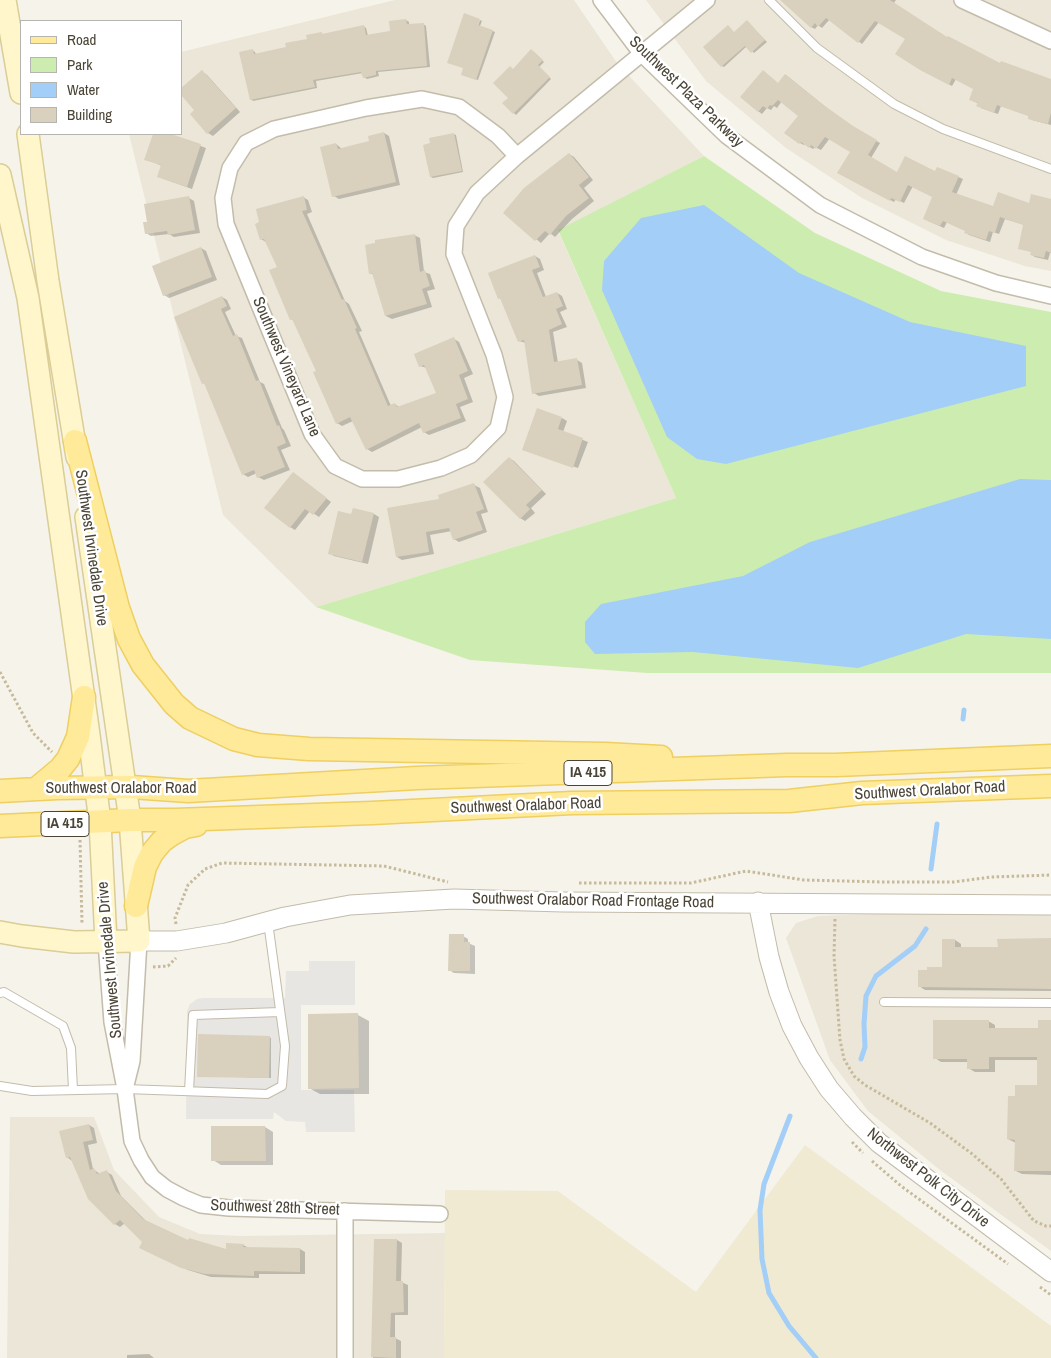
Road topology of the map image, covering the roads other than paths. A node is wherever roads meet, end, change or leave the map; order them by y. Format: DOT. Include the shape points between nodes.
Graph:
graph roads {
  1 [pos="5,0"];
  2 [pos="601,0"];
  3 [pos="707,0"];
  4 [pos="769,0"];
  5 [pos="962,0"];
  6 [pos="982,5"];
  7 [pos="1051,41"];
  8 [pos="641,53"];
  9 [pos="20,87"];
  10 [pos="28,135"];
  11 [pos="517,156"];
  12 [pos="1051,169"];
  13 [pos="0,174"];
  14 [pos="1051,296"];
  15 [pos="75,441"];
  16 [pos="84,697"];
  17 [pos="1051,756"];
  18 [pos="787,765"];
  19 [pos="1051,786"];
  20 [pos="125,787"];
  21 [pos="96,788"];
  22 [pos="36,789"];
  23 [pos="0,791"];
  24 [pos="226,819"];
  25 [pos="130,820"];
  26 [pos="100,822"];
  27 [pos="0,826"];
  28 [pos="758,902"];
  29 [pos="1051,905"];
  30 [pos="136,906"];
  31 [pos="268,922"];
  32 [pos="0,932"];
  33 [pos="138,941"];
  34 [pos="106,942"];
  35 [pos="0,993"];
  36 [pos="884,1002"];
  37 [pos="1051,1003"];
  38 [pos="280,1012"];
  39 [pos="0,1086"];
  40 [pos="125,1089"];
  41 [pos="73,1090"];
  42 [pos="189,1091"];
  43 [pos="345,1211"];
  44 [pos="440,1214"];
  45 [pos="1051,1272"];
  46 [pos="344,1358"];
  1 -- 9 [label="main road"];
  2 -- 8 [label="street, Southwest Plaza Parkway"];
  3 -- 8 [label="street, Southwest Vineyard Lane"];
  4 -- 12 [label="lane" via="817,48 894,104 943,129"];
  5 -- 6 [label="street"];
  6 -- 7 [label="street"];
  8 -- 11 [label="street, Southwest Vineyard Lane"];
  8 -- 14 [label="street, Southwest Plaza Parkway" via="727,136 820,205 922,257 996,283"];
  10 -- 15 [label="main road, Southwest Irvinedale Drive"];
  11 -- 11 [label="street, Southwest Vineyard Lane" via="498,136 459,107 422,100 366,108 274,129 246,144 230,168 223,198 226,224 312,434 335,466 362,479 398,479 441,468 472,455 498,428 506,397 494,355 454,254 454,244 456,226 477,193"];
  13 -- 16 [label="main road, Southwest Irvinedale Drive" via="28,298"];
  15 -- 18 [label="main road" via="129,640 143,665 174,704 209,728 258,745 309,750 605,754"];
  15 -- 20 [label="main road, Southwest Irvinedale Drive"];
  16 -- 21 [label="main road, Southwest Irvinedale Drive"];
  16 -- 22 [label="main road" via="78,737 68,759"];
  17 -- 18 [label="main road, Southwest Oralabor Road / IA 415"];
  18 -- 20 [label="main road, Southwest Oralabor Road / IA 415" via="388,779 188,791"];
  19 -- 24 [label="main road, Southwest Oralabor Road / IA 415" via="862,793 789,801 572,804"];
  20 -- 21 [label="main road, Southwest Oralabor Road / IA 415"];
  20 -- 25 [label="main road, Southwest Irvinedale Drive"];
  21 -- 22 [label="main road, Southwest Oralabor Road / IA 415"];
  21 -- 26 [label="main road, Southwest Irvinedale Drive"];
  22 -- 23 [label="main road, Southwest Oralabor Road / IA 415"];
  24 -- 25 [label="main road, Southwest Oralabor Road / IA 415"];
  24 -- 30 [label="main road" via="185,827 162,841 145,867"];
  25 -- 26 [label="main road, Southwest Oralabor Road / IA 415"];
  25 -- 30 [label="main road, Southwest Irvinedale Drive"];
  26 -- 27 [label="main road, Southwest Oralabor Road / IA 415"];
  26 -- 34 [label="main road, Southwest Irvinedale Drive"];
  28 -- 29 [label="street, Southwest Oralabor Road Frontage Road"];
  28 -- 31 [label="street, Southwest Oralabor Road Frontage Road" via="454,899 350,906"];
  28 -- 45 [label="street, Northwest Polk City Drive" via="779,992 796,1034 829,1089 879,1143"];
  30 -- 33 [label="main road, Southwest Irvinedale Drive"];
  31 -- 33 [label="street, Southwest Oralabor Road Frontage Road" via="177,941"];
  31 -- 38 [label="lane"];
  32 -- 34 [label="main road"];
  33 -- 34 [label="main road"];
  33 -- 40 [label="street, Southwest Irvinedale Drive" via="132,1061"];
  34 -- 40 [label="street, Southwest Irvinedale Drive" via="112,1022"];
  35 -- 41 [label="lane" via="4,992 63,1026 71,1048"];
  36 -- 37 [label="lane"];
  38 -- 42 [label="lane" via="193,1016"];
  38 -- 42 [label="lane" via="285,1046 282,1086 267,1094"];
  39 -- 41 [label="lane" via="32,1091"];
  40 -- 41 [label="lane"];
  40 -- 42 [label="lane"];
  40 -- 43 [label="street, Southwest 28th Street" via="132,1141 152,1177 167,1189 201,1205"];
  43 -- 44 [label="street, Southwest 28th Street"];
  43 -- 46 [label="street"];
}
